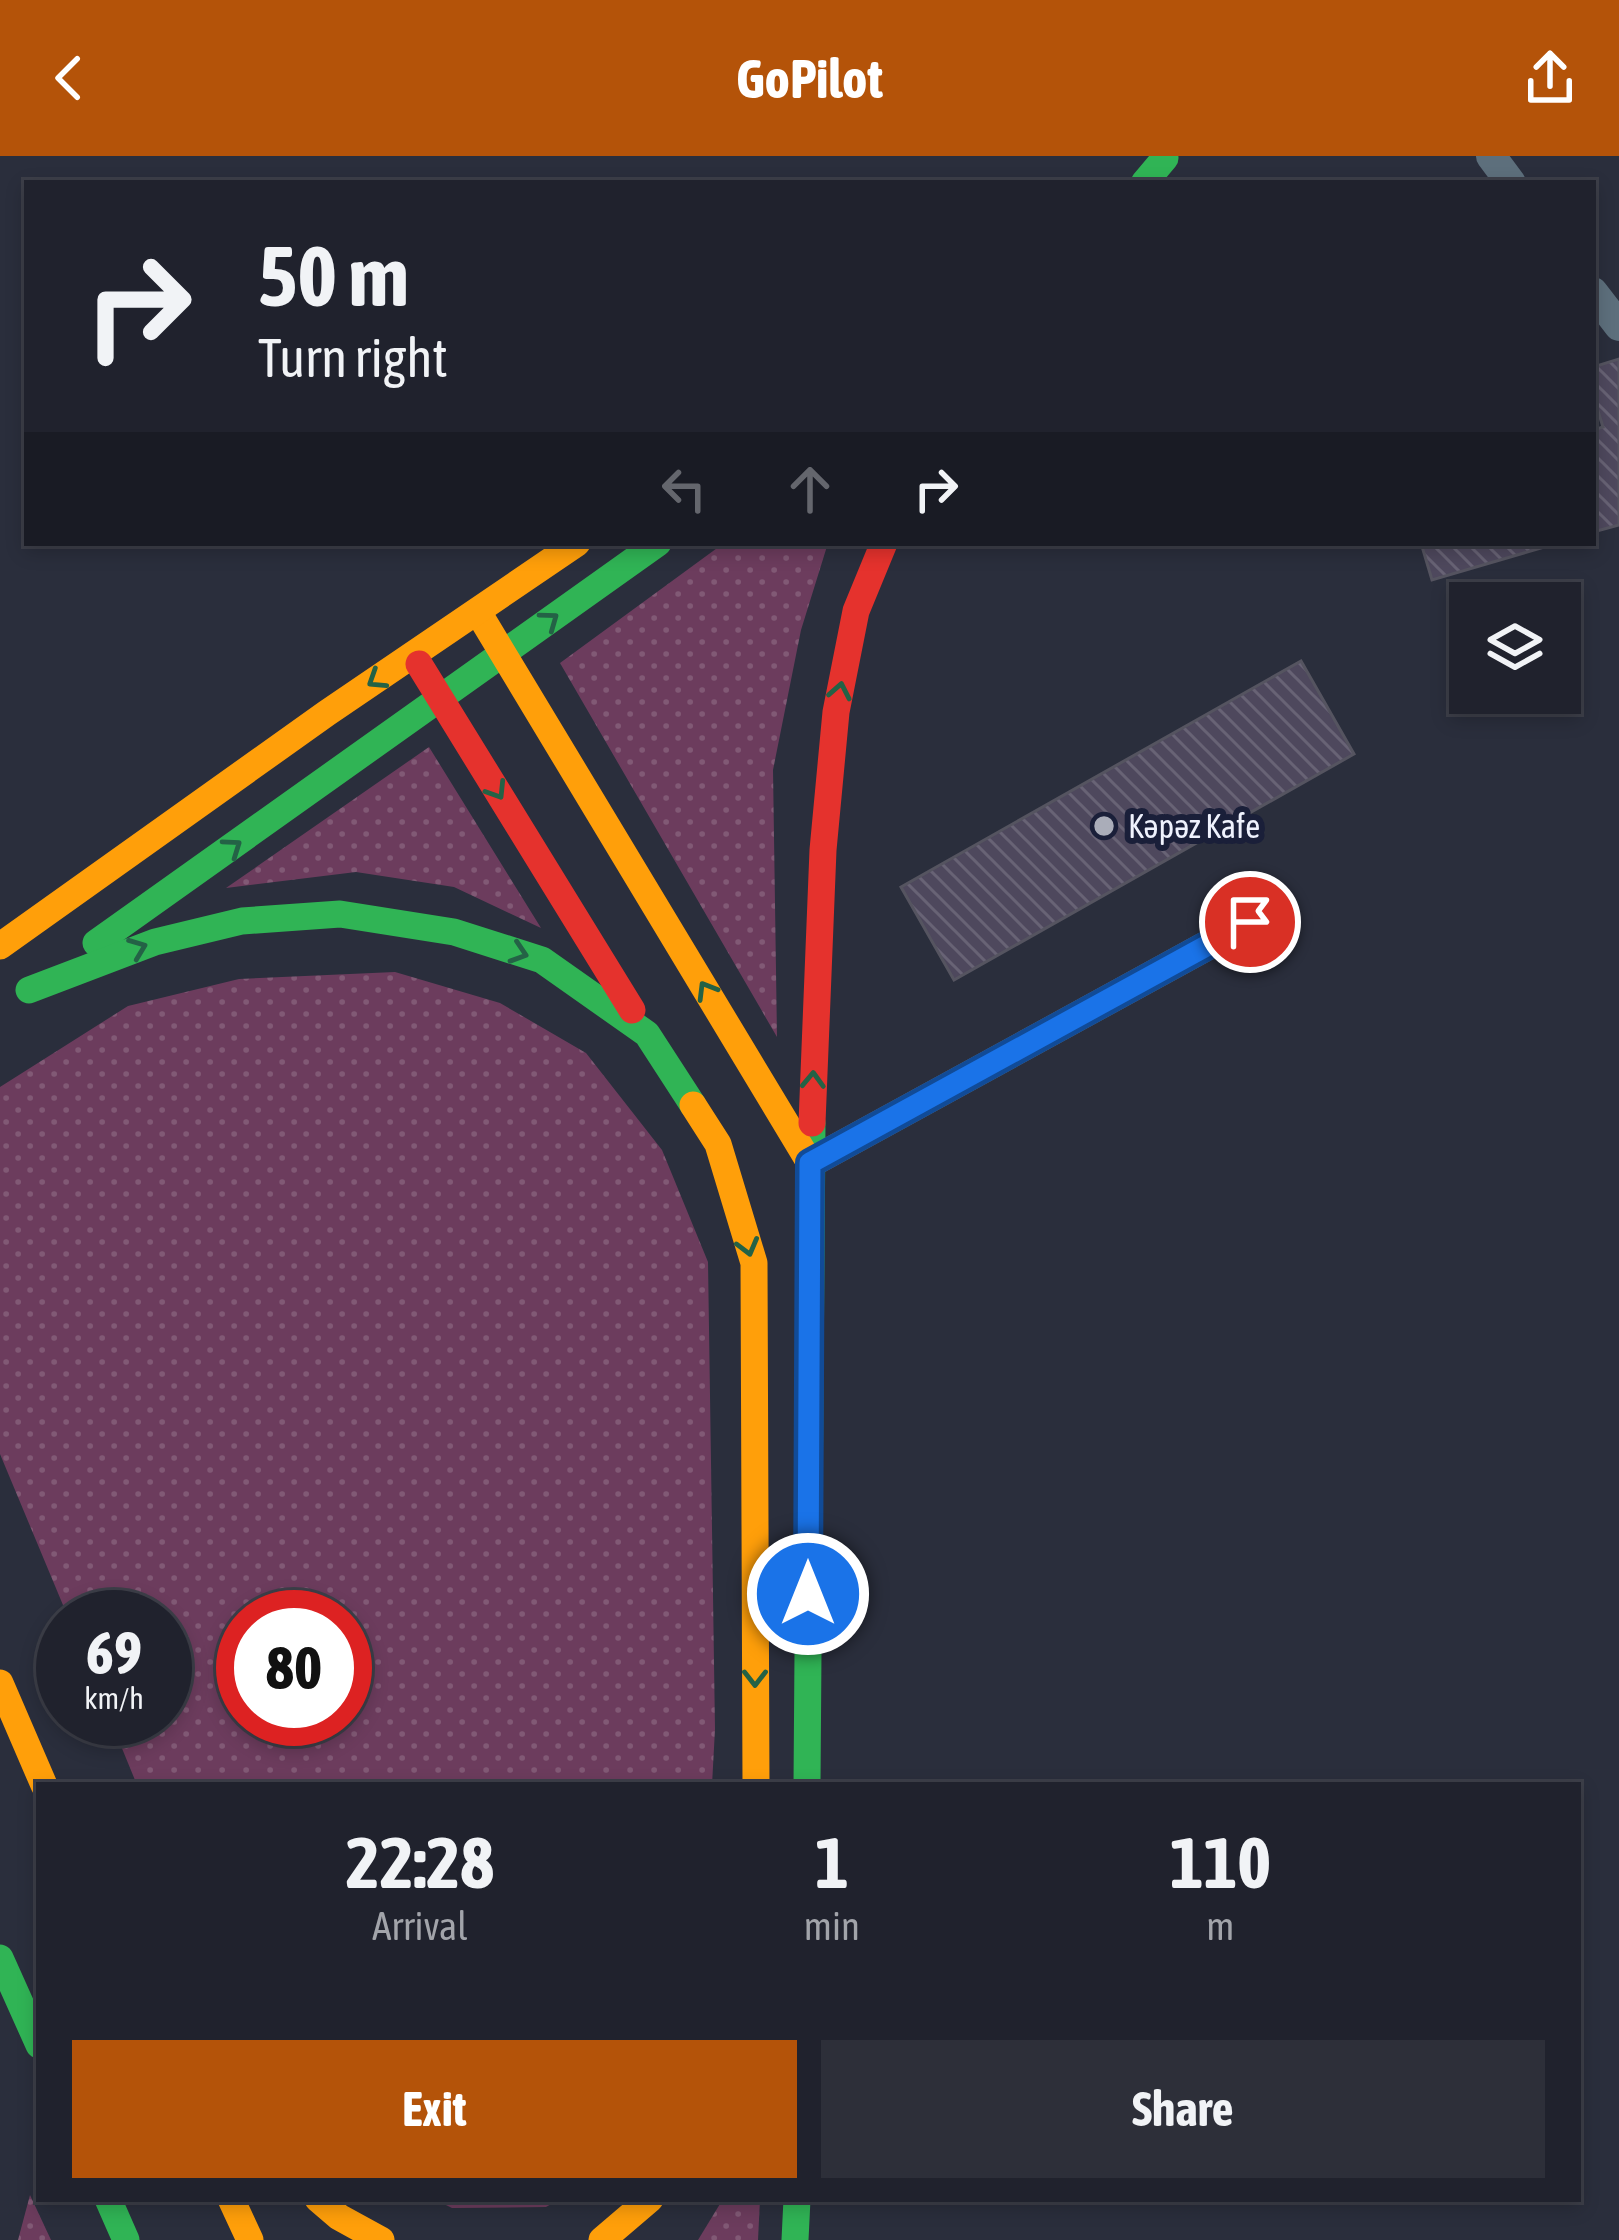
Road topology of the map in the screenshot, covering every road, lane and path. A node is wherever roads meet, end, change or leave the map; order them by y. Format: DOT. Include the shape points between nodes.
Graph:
graph roads {
  1 [pos="1166,157"];
  2 [pos="1123,180"];
  3 [pos="1144,180"];
  4 [pos="1596,296"];
  5 [pos="1619,326"];
  6 [pos="573,546"];
  7 [pos="654,546"];
  8 [pos="883,546"];
  9 [pos="478,613"];
  10 [pos="505,653"];
  11 [pos="414,656"];
  12 [pos="441,700"];
  13 [pos="1250,922"];
  14 [pos="0,946"];
  15 [pos="29,990"];
  16 [pos="0,1011"];
  17 [pos="647,1034"];
  18 [pos="810,1163"];
  19 [pos="0,1683"];
  20 [pos="43,1782"];
  21 [pos="756,1782"];
  22 [pos="807,1782"];
  23 [pos="0,1958"];
  24 [pos="36,2038"];
  25 [pos="109,2202"];
  26 [pos="232,2202"];
  27 [pos="321,2202"];
  28 [pos="646,2202"];
  29 [pos="797,2202"];
  30 [pos="126,2240"];
  31 [pos="250,2240"];
  32 [pos="381,2240"];
  33 [pos="602,2240"];
  34 [pos="795,2240"];
  1 -- 2 [label="main road"];
  1 -- 3 [label="main road"];
  4 -- 5 [label="lane"];
  6 -- 9 [label="main road"];
  10 -- 7 [label="main road, one-way"];
  18 -- 8 [label="main road, one-way" via="836,712 856,611"];
  9 -- 10 [label="main road"];
  9 -- 11 [label="main road"];
  10 -- 12 [label="main road"];
  18 -- 10 [label="main road, one-way"];
  11 -- 12 [label="main road"];
  11 -- 14 [label="main road, one-way"];
  15 -- 12 [label="main road, one-way"];
  12 -- 17 [label="main road, one-way"];
  13 -- 18 [label="lane"];
  15 -- 16 [label="main road"];
  15 -- 17 [label="main road, one-way" via="155,941 242,921 340,914 454,932 542,960"];
  17 -- 21 [label="main road, one-way" via="718,1144 754,1263"];
  18 -- 22 [label="main road"];
  19 -- 20 [label="main road"];
  23 -- 24 [label="main road"];
  25 -- 30 [label="main road"];
  26 -- 31 [label="main road"];
  27 -- 32 [label="main road"];
  28 -- 33 [label="main road"];
  29 -- 34 [label="main road"];
}
